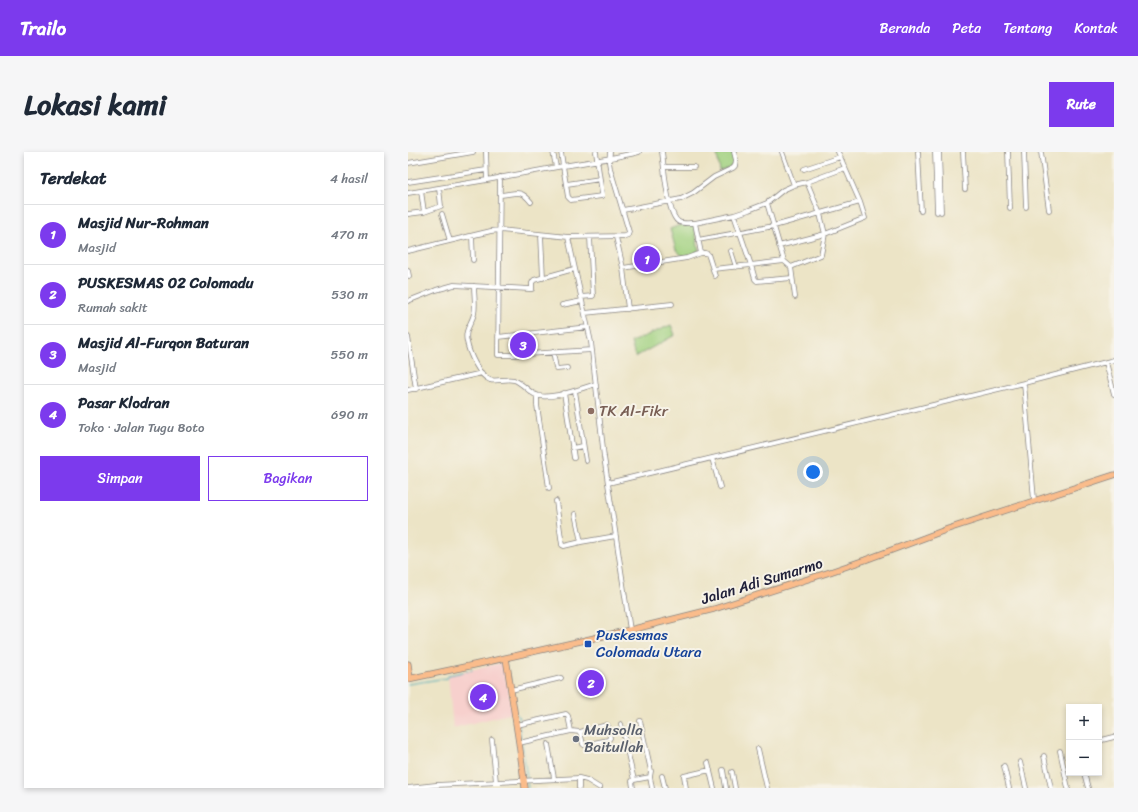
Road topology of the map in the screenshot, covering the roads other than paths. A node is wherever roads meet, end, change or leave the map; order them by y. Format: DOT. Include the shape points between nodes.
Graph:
graph roads {
  1 [pos="473,152"];
  2 [pos="486,152"];
  3 [pos="553,152"];
  4 [pos="561,152"];
  5 [pos="596,152"];
  6 [pos="610,152"];
  7 [pos="639,152"];
  8 [pos="662,152"];
  9 [pos="734,152"];
  10 [pos="782,152"];
  11 [pos="838,152"];
  12 [pos="918,152"];
  13 [pos="934,152"];
  14 [pos="939,152"];
  15 [pos="963,152"];
  16 [pos="1008,152"];
  17 [pos="1024,152"];
  18 [pos="1041,152"];
  19 [pos="840,157"];
  20 [pos="609,159"];
  21 [pos="597,160"];
  22 [pos="408,163"];
  23 [pos="564,166"];
  24 [pos="556,167"];
  25 [pos="664,167"];
  26 [pos="694,167"];
  27 [pos="845,168"];
  28 [pos="804,169"];
  29 [pos="486,170"];
  30 [pos="500,177"];
  31 [pos="600,179"];
  32 [pos="487,180"];
  33 [pos="408,182"];
  34 [pos="807,182"];
  35 [pos="567,184"];
  36 [pos="794,185"];
  37 [pos="439,188"];
  38 [pos="965,189"];
  39 [pos="421,191"];
  40 [pos="501,193"];
  41 [pos="408,194"];
  42 [pos="669,201"];
  43 [pos="531,202"];
  44 [pos="860,202"];
  45 [pos="767,203"];
  46 [pos="1026,207"];
  47 [pos="1010,208"];
  48 [pos="623,210"];
  49 [pos="1049,210"];
  50 [pos="920,211"];
  51 [pos="424,212"];
  52 [pos="408,214"];
  53 [pos="442,214"];
  54 [pos="820,214"];
  55 [pos="734,215"];
  56 [pos="695,223"];
  57 [pos="774,226"];
  58 [pos="500,230"];
  59 [pos="739,233"];
  60 [pos="825,234"];
  61 [pos="541,235"];
  62 [pos="472,236"];
  63 [pos="590,237"];
  64 [pos="616,237"];
  65 [pos="568,238"];
  66 [pos="698,240"];
  67 [pos="450,241"];
  68 [pos="779,246"];
  69 [pos="731,250"];
  70 [pos="408,251"];
  71 [pos="701,253"];
  72 [pos="473,260"];
  73 [pos="784,261"];
  74 [pos="751,265"];
  75 [pos="736,266"];
  76 [pos="791,267"];
  77 [pos="623,268"];
  78 [pos="574,269"];
  79 [pos="713,269"];
  80 [pos="715,276"];
  81 [pos="543,278"];
  82 [pos="792,278"];
  83 [pos="474,286"];
  84 [pos="499,287"];
  85 [pos="795,297"];
  86 [pos="582,299"];
  87 [pos="408,301"];
  88 [pos="672,304"];
  89 [pos="562,305"];
  90 [pos="628,309"];
  91 [pos="585,314"];
  92 [pos="588,327"];
  93 [pos="408,336"];
  94 [pos="516,336"];
  95 [pos="498,337"];
  96 [pos="592,350"];
  97 [pos="553,352"];
  98 [pos="516,355"];
  99 [pos="1114,360"];
  100 [pos="1106,362"];
  101 [pos="567,368"];
  102 [pos="482,373"];
  103 [pos="1024,383"];
  104 [pos="596,384"];
  105 [pos="416,389"];
  106 [pos="408,390"];
  107 [pos="575,391"];
  108 [pos="564,394"];
  109 [pos="1114,394"];
  110 [pos="537,395"];
  111 [pos="583,446"];
  112 [pos="572,448"];
  113 [pos="574,458"];
  114 [pos="712,458"];
  115 [pos="586,461"];
  116 [pos="1114,475"];
  117 [pos="608,482"];
  118 [pos="720,487"];
  119 [pos="549,488"];
  120 [pos="1034,500"];
  121 [pos="556,501"];
  122 [pos="575,514"];
  123 [pos="616,536"];
  124 [pos="581,542"];
  125 [pos="630,630"];
  126 [pos="506,658"];
  127 [pos="408,664"];
  128 [pos="409,678"];
  129 [pos="561,678"];
  130 [pos="511,690"];
  131 [pos="640,721"];
  132 [pos="621,724"];
  133 [pos="518,725"];
  134 [pos="571,731"];
  135 [pos="580,732"];
  136 [pos="1114,737"];
  137 [pos="492,740"];
  138 [pos="1102,740"];
  139 [pos="521,743"];
  140 [pos="548,744"];
  141 [pos="758,749"];
  142 [pos="1060,751"];
  143 [pos="1044,756"];
  144 [pos="1020,762"];
  145 [pos="708,763"];
  146 [pos="1004,766"];
  147 [pos="710,770"];
  148 [pos="723,770"];
  149 [pos="732,772"];
  150 [pos="650,774"];
  151 [pos="662,776"];
  152 [pos="1085,776"];
  153 [pos="554,778"];
  154 [pos="579,778"];
  155 [pos="633,778"];
  156 [pos="526,780"];
  157 [pos="496,782"];
  158 [pos="506,782"];
  159 [pos="437,786"];
  160 [pos="408,788"];
  161 [pos="506,788"];
  162 [pos="525,788"];
  163 [pos="579,788"];
  164 [pos="600,788"];
  165 [pos="633,788"];
  166 [pos="652,788"];
  167 [pos="665,788"];
  168 [pos="686,788"];
  169 [pos="714,788"];
  170 [pos="726,788"];
  171 [pos="735,788"];
  172 [pos="767,788"];
  173 [pos="1009,788"];
  174 [pos="1026,788"];
  175 [pos="1051,788"];
  176 [pos="1068,788"];
  177 [pos="1088,788"];
  1 -- 22 [label="street"];
  2 -- 29 [label="street"];
  3 -- 24 [label="street"];
  4 -- 23 [label="street"];
  5 -- 21 [label="street"];
  6 -- 20 [label="street"];
  7 -- 20 [label="street"];
  8 -- 25 [label="street"];
  9 -- 42 [label="street" via="736,164 733,168 714,177 689,196"];
  10 -- 36 [label="street"];
  11 -- 19 [label="street"];
  12 -- 50 [label="street"];
  13 -- 14 [label="street" via="939,212"];
  15 -- 38 [label="street"];
  16 -- 47 [label="street"];
  17 -- 46 [label="street"];
  18 -- 49 [label="street"];
  19 -- 27 [label="street"];
  19 -- 28 [label="street"];
  20 -- 21 [label="street"];
  20 -- 48 [label="street"];
  21 -- 23 [label="street"];
  21 -- 31 [label="street"];
  23 -- 24 [label="street"];
  23 -- 35 [label="street"];
  24 -- 30 [label="street"];
  25 -- 26 [label="street"];
  25 -- 42 [label="street"];
  27 -- 34 [label="street"];
  27 -- 44 [label="street"];
  29 -- 32 [label="street"];
  29 -- 33 [label="street"];
  30 -- 32 [label="street"];
  30 -- 40 [label="street"];
  31 -- 35 [label="street"];
  31 -- 35 [label="street" via="600,196 571,200 568,197"];
  32 -- 37 [label="street"];
  34 -- 36 [label="street"];
  34 -- 54 [label="street"];
  36 -- 45 [label="street"];
  37 -- 39 [label="street"];
  37 -- 51 [label="street" via="441,206"];
  39 -- 41 [label="street"];
  39 -- 51 [label="street"];
  40 -- 43 [label="street" via="522,193"];
  40 -- 58 [label="street"];
  42 -- 48 [label="street"];
  42 -- 56 [label="street" via="673,216 679,222"];
  44 -- 54 [label="street"];
  44 -- 60 [label="street" via="865,218"];
  45 -- 55 [label="street"];
  45 -- 57 [label="street"];
  48 -- 64 [label="street" via="629,232 628,235"];
  51 -- 52 [label="street"];
  53 -- 67 [label="street"];
  54 -- 57 [label="street"];
  54 -- 60 [label="street"];
  55 -- 56 [label="street"];
  55 -- 59 [label="street"];
  56 -- 66 [label="street"];
  57 -- 59 [label="street"];
  57 -- 68 [label="street"];
  58 -- 61 [label="street"];
  58 -- 62 [label="street"];
  58 -- 84 [label="street"];
  59 -- 66 [label="street"];
  59 -- 74 [label="street"];
  60 -- 68 [label="street"];
  60 -- 76 [label="street" via="821,255"];
  61 -- 65 [label="street"];
  61 -- 81 [label="street"];
  62 -- 67 [label="street"];
  62 -- 72 [label="street"];
  63 -- 64 [label="street"];
  63 -- 65 [label="street"];
  63 -- 86 [label="street" via="593,296"];
  64 -- 77 [label="street"];
  65 -- 78 [label="street"];
  66 -- 71 [label="street"];
  67 -- 70 [label="street"];
  68 -- 73 [label="street"];
  69 -- 75 [label="street"];
  71 -- 77 [label="street" via="687,258"];
  71 -- 79 [label="street" via="708,254"];
  73 -- 74 [label="street"];
  73 -- 76 [label="street"];
  74 -- 75 [label="street"];
  74 -- 82 [label="street" via="757,281"];
  75 -- 79 [label="street"];
  76 -- 82 [label="street"];
  77 -- 90 [label="street"];
  78 -- 81 [label="street"];
  78 -- 86 [label="street"];
  79 -- 80 [label="street"];
  81 -- 84 [label="street" via="532,281 532,288 529,289"];
  82 -- 85 [label="street"];
  83 -- 84 [label="street"];
  83 -- 87 [label="street" via="448,286"];
  83 -- 102 [label="street" via="475,308 466,337 471,358"];
  84 -- 95 [label="street"];
  86 -- 89 [label="street"];
  86 -- 91 [label="street"];
  88 -- 90 [label="street"];
  90 -- 91 [label="street"];
  91 -- 92 [label="street"];
  92 -- 94 [label="street"];
  92 -- 96 [label="street"];
  93 -- 105 [label="street"];
  94 -- 95 [label="street"];
  94 -- 98 [label="street"];
  95 -- 98 [label="street" via="498,355"];
  96 -- 97 [label="street"];
  96 -- 104 [label="street"];
  97 -- 98 [label="street"];
  97 -- 101 [label="street" via="556,368"];
  99 -- 100 [label="street"];
  100 -- 103 [label="street"];
  100 -- 109 [label="street"];
  102 -- 105 [label="street"];
  102 -- 110 [label="street" via="490,380 516,381"];
  103 -- 114 [label="street"];
  103 -- 120 [label="street"];
  104 -- 107 [label="street"];
  104 -- 117 [label="street"];
  105 -- 106 [label="street"];
  107 -- 108 [label="street"];
  107 -- 111 [label="street"];
  108 -- 110 [label="street"];
  108 -- 112 [label="street"];
  110 -- 119 [label="street"];
  111 -- 112 [label="street"];
  111 -- 115 [label="street"];
  112 -- 113 [label="street"];
  114 -- 117 [label="street"];
  114 -- 118 [label="street"];
  116 -- 120 [label="main road, Jalan Adi Sumarmo"];
  117 -- 123 [label="street"];
  120 -- 125 [label="main road, Jalan Adi Sumarmo" via="793,584"];
  121 -- 124 [label="street" via="562,545"];
  122 -- 124 [label="street"];
  123 -- 124 [label="street"];
  123 -- 125 [label="street"];
  125 -- 126 [label="main road, Jalan Adi Sumarmo"];
  126 -- 128 [label="main road, Jalan Adi Sumarmo"];
  126 -- 130 [label="main road"];
  127 -- 128 [label="main road"];
  129 -- 130 [label="street"];
  130 -- 133 [label="main road"];
  131 -- 150 [label="street"];
  132 -- 155 [label="street"];
  133 -- 134 [label="street" via="566,714"];
  133 -- 139 [label="main road"];
  134 -- 135 [label="street"];
  134 -- 139 [label="street"];
  135 -- 135 [label="street" via="607,725 610,738 584,745"];
  136 -- 138 [label="street"];
  137 -- 157 [label="street"];
  139 -- 156 [label="main road"];
  140 -- 153 [label="street"];
  141 -- 172 [label="street"];
  142 -- 176 [label="street"];
  143 -- 175 [label="street"];
  144 -- 174 [label="street"];
  145 -- 147 [label="street"];
  146 -- 173 [label="street"];
  147 -- 168 [label="street" via="684,776"];
  147 -- 169 [label="street"];
  148 -- 170 [label="street"];
  149 -- 171 [label="street"];
  150 -- 155 [label="street"];
  150 -- 166 [label="street"];
  151 -- 167 [label="street"];
  152 -- 177 [label="street"];
  153 -- 154 [label="street"];
  153 -- 156 [label="street"];
  154 -- 163 [label="street"];
  154 -- 164 [label="street"];
  155 -- 165 [label="street"];
  156 -- 158 [label="street"];
  156 -- 162 [label="main road"];
  157 -- 158 [label="street"];
  157 -- 159 [label="street"];
  158 -- 161 [label="street"];
  159 -- 160 [label="street"];
}
